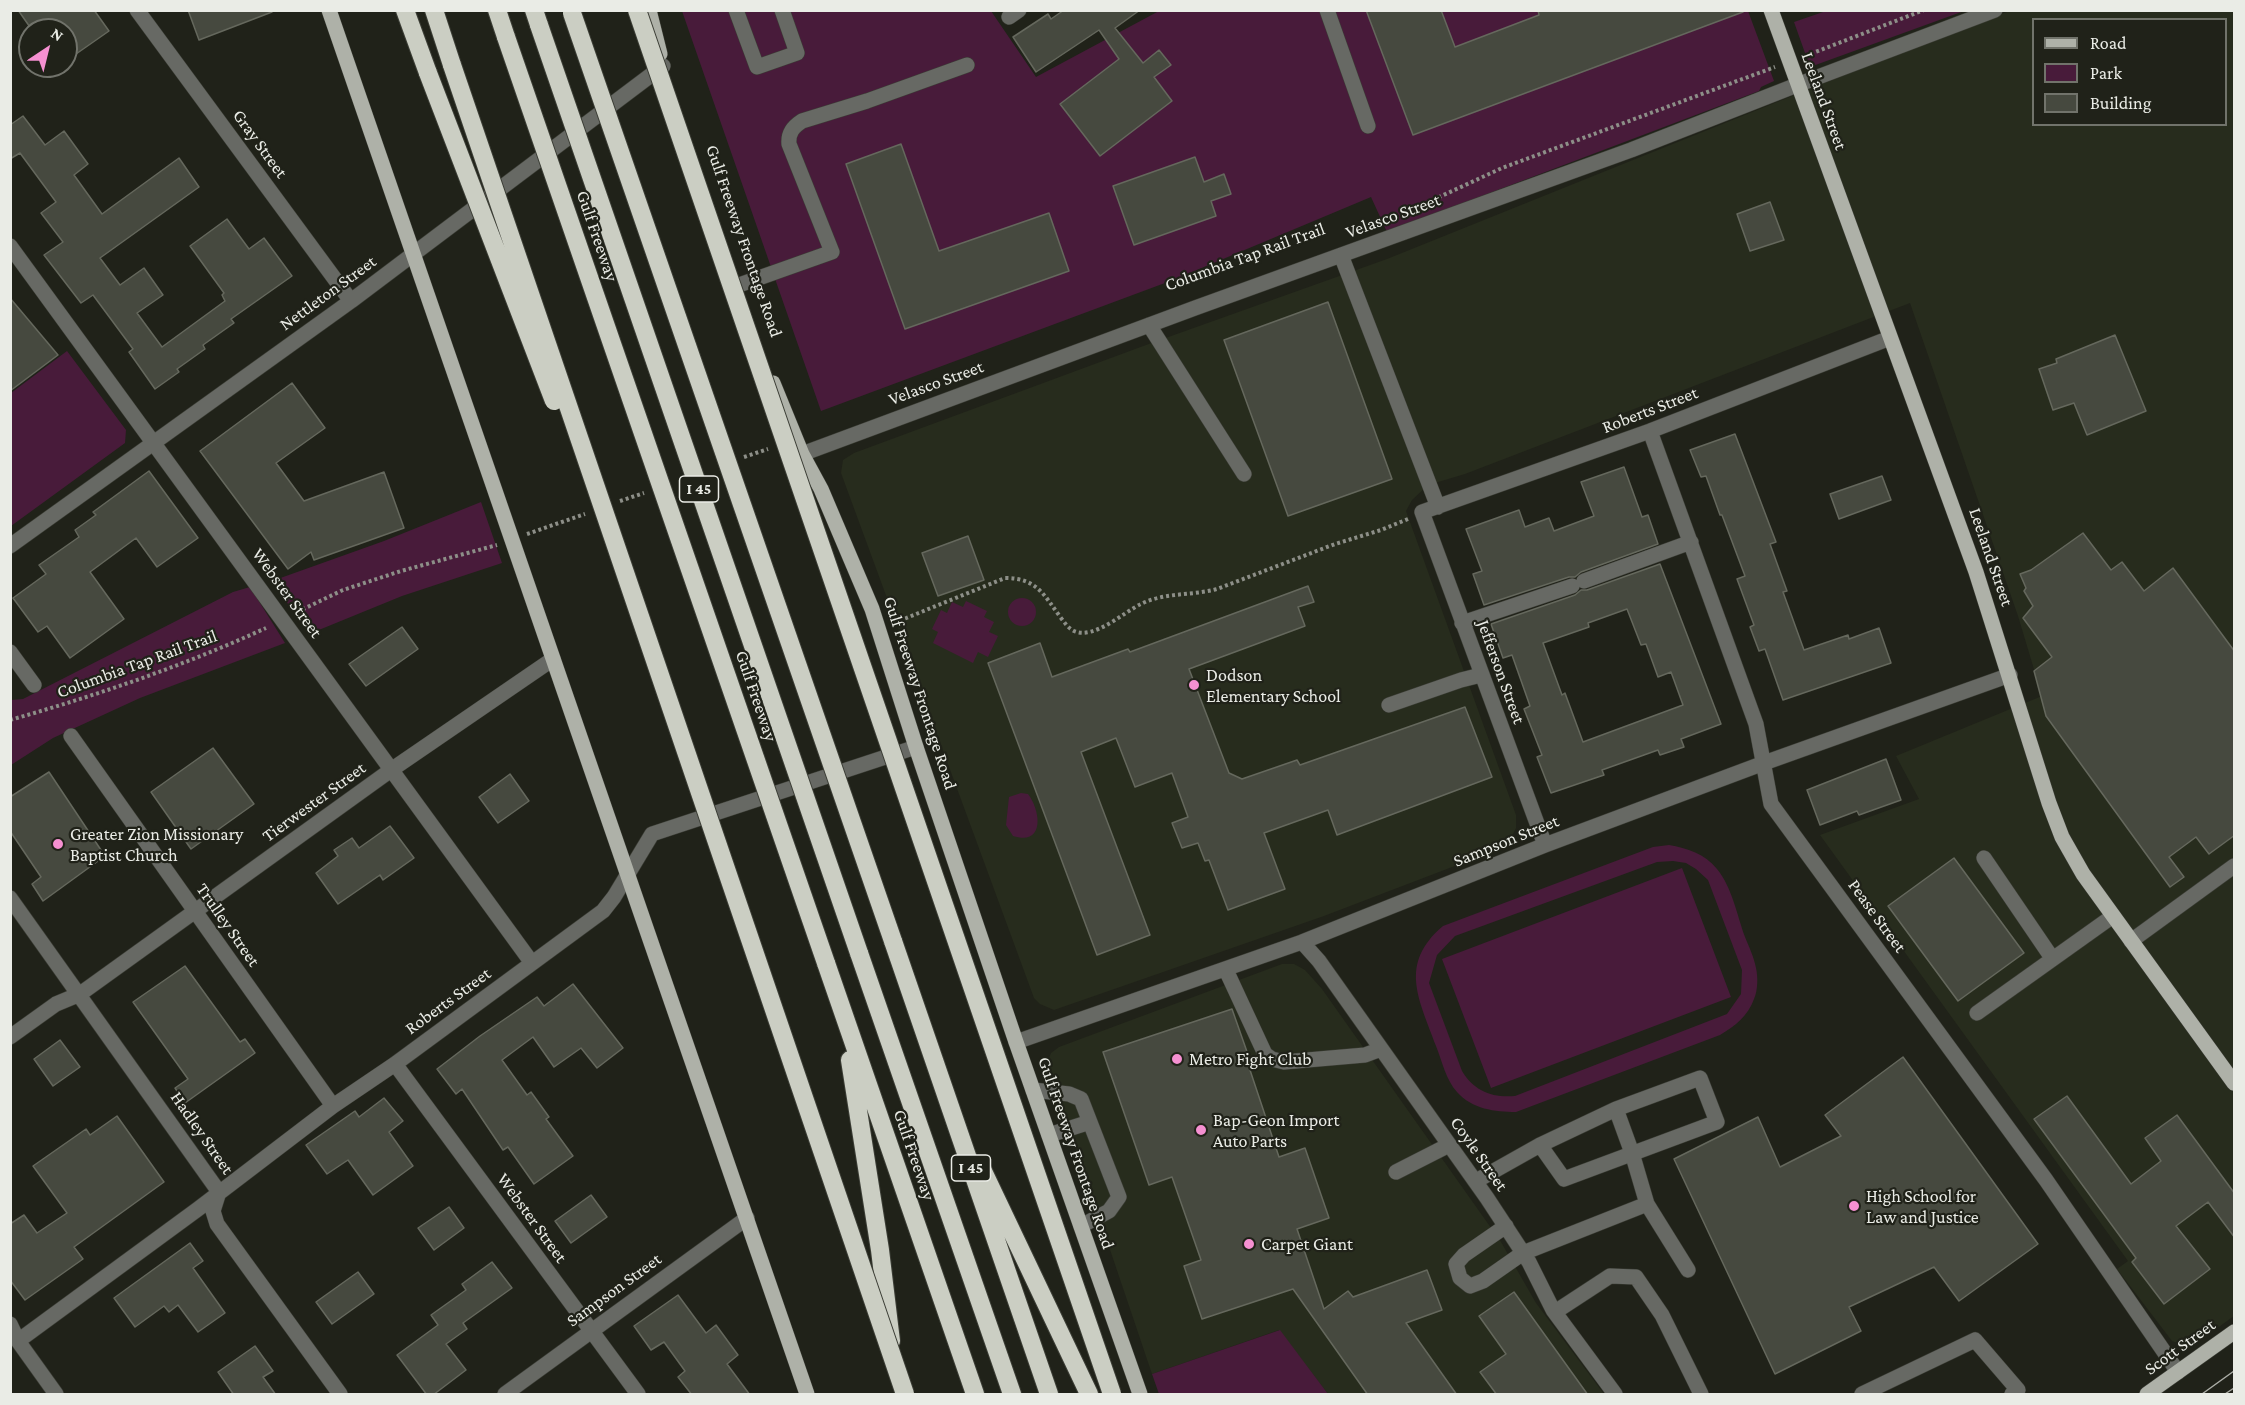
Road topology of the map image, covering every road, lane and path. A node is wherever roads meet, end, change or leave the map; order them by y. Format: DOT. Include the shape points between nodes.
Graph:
graph roads {
  1 [pos="137,10"];
  2 [pos="329,10"];
  3 [pos="405,10"];
  4 [pos="434,10"];
  5 [pos="497,10"];
  6 [pos="637,10"];
  7 [pos="649,10"];
  8 [pos="736,10"];
  9 [pos="782,10"];
  10 [pos="1327,10"];
  11 [pos="1771,10"];
  12 [pos="1924,10"];
  13 [pos="1995,10"];
  14 [pos="572,12"];
  15 [pos="536,18"];
  16 [pos="1804,56"];
  17 [pos="967,65"];
  18 [pos="663,66"];
  19 [pos="1771,68"];
  20 [pos="1797,85"];
  21 [pos="1368,126"];
  22 [pos="1420,205"];
  23 [pos="10,246"];
  24 [pos="413,255"];
  25 [pos="1341,255"];
  26 [pos="739,285"];
  27 [pos="351,301"];
  28 [pos="1149,325"];
  29 [pos="1890,338"];
  30 [pos="1650,431"];
  31 [pos="154,441"];
  32 [pos="802,454"];
  33 [pos="1244,474"];
  34 [pos="1438,507"];
  35 [pos="1422,512"];
  36 [pos="1691,543"];
  37 [pos="10,546"];
  38 [pos="493,546"];
  39 [pos="294,614"];
  40 [pos="1462,623"];
  41 [pos="271,626"];
  42 [pos="879,629"];
  43 [pos="10,652"];
  44 [pos="553,659"];
  45 [pos="1481,675"];
  46 [pos="2010,675"];
  47 [pos="662,680"];
  48 [pos="34,685"];
  49 [pos="1389,705"];
  50 [pos="10,720"];
  51 [pos="71,736"];
  52 [pos="916,747"];
  53 [pos="1764,763"];
  54 [pos="391,770"];
  55 [pos="1545,845"];
  56 [pos="1984,858"];
  57 [pos="2235,866"];
  58 [pos="626,876"];
  59 [pos="10,898"];
  60 [pos="195,913"];
  61 [pos="2113,916"];
  62 [pos="2131,941"];
  63 [pos="1302,942"];
  64 [pos="2052,958"];
  65 [pos="532,963"];
  66 [pos="1226,970"];
  67 [pos="80,994"];
  68 [pos="843,1011"];
  69 [pos="1977,1013"];
  70 [pos="10,1038"];
  71 [pos="1016,1042"];
  72 [pos="1381,1049"];
  73 [pos="395,1064"];
  74 [pos="2235,1083"];
  75 [pos="945,1090"];
  76 [pos="1033,1090"];
  77 [pos="333,1106"];
  78 [pos="1616,1109"];
  79 [pos="1090,1122"];
  80 [pos="1049,1135"];
  81 [pos="1449,1145"];
  82 [pos="1540,1145"];
  83 [pos="1632,1153"];
  84 [pos="1396,1172"];
  85 [pos="1476,1181"];
  86 [pos="219,1192"];
  87 [pos="1647,1204"];
  88 [pos="747,1218"];
  89 [pos="1081,1226"];
  90 [pos="1506,1226"];
  91 [pos="1523,1253"];
  92 [pos="1688,1270"];
  93 [pos="1555,1312"];
  94 [pos="10,1324"];
  95 [pos="591,1331"];
  96 [pos="2235,1332"];
  97 [pos="18,1341"];
  98 [pos="2178,1372"];
  99 [pos="56,1395"];
  100 [pos="340,1395"];
  101 [pos="506,1395"];
  102 [pos="638,1395"];
  103 [pos="807,1395"];
  104 [pos="897,1395"];
  105 [pos="905,1395"];
  106 [pos="975,1395"];
  107 [pos="1012,1395"];
  108 [pos="1049,1395"];
  109 [pos="1089,1395"];
  110 [pos="1112,1395"];
  111 [pos="1140,1395"];
  112 [pos="1615,1395"];
  113 [pos="1701,1395"];
  114 [pos="1862,1395"];
  115 [pos="2012,1395"];
  116 [pos="2147,1395"];
  1 -- 27 [label="street, Gray Street"];
  2 -- 24 [label="main road"];
  3 -- 47 [label="highway, bridge"];
  4 -- 47 [label="highway, bridge"];
  5 -- 68 [label="highway, Gulf Freeway / I 45, bridge"];
  6 -- 110 [label="highway, bridge"];
  7 -- 18 [label="main road, Gulf Freeway Frontage Road"];
  8 -- 9 [label="street" via="757,67 797,53"];
  10 -- 21 [label="street"];
  11 -- 20 [label="main road, Leeland Street"];
  12 -- 16 [label="path"];
  13 -- 20 [label="street, Velasco Street"];
  14 -- 75 [label="highway, I 45, bridge"];
  15 -- 107 [label="highway, Gulf Freeway / I 45, bridge"];
  17 -- 26 [label="street" via="793,127 789,144 832,252"];
  18 -- 24 [label="street, Nettleton Street"];
  18 -- 26 [label="main road, Gulf Freeway Frontage Road"];
  19 -- 22 [label="path" via="1502,168"];
  20 -- 25 [label="street, Velasco Street"];
  20 -- 29 [label="main road, Leeland Street"];
  23 -- 31 [label="street, Webster Street"];
  24 -- 27 [label="street, Nettleton Street"];
  24 -- 44 [label="main road"];
  25 -- 28 [label="street, Velasco Street"];
  25 -- 34 [label="street"];
  26 -- 32 [label="main road, Gulf Freeway Frontage Road"];
  27 -- 31 [label="street, Nettleton Street"];
  28 -- 32 [label="street, Velasco Street"];
  28 -- 33 [label="street"];
  29 -- 30 [label="street, Roberts Street"];
  29 -- 46 [label="main road, Leeland Street"];
  30 -- 34 [label="street, Roberts Street"];
  30 -- 36 [label="street, Pease Street"];
  31 -- 37 [label="street, Nettleton Street"];
  31 -- 54 [label="street, Webster Street"];
  32 -- 42 [label="main road, Gulf Freeway Frontage Road" via="821,489"];
  34 -- 35 [label="street, Roberts Street"];
  35 -- 40 [label="street, Jefferson Street"];
  35 -- 42 [label="path" via="1217,589 1167,595 1141,604 1087,632 1068,627 1040,591 1029,581 1018,578 1005,578"];
  36 -- 40 [label="street"];
  36 -- 53 [label="street, Pease Street" via="1756,724"];
  38 -- 39 [label="path" via="344,590"];
  40 -- 45 [label="street, Jefferson Street"];
  41 -- 50 [label="path, Columbia Tap Rail Trail" via="154,675"];
  42 -- 52 [label="main road, Gulf Freeway Frontage Road"];
  43 -- 48 [label="street"];
  44 -- 54 [label="street, Tierwester Street"];
  44 -- 58 [label="main road"];
  45 -- 49 [label="street"];
  45 -- 55 [label="street, Jefferson Street"];
  46 -- 53 [label="street, Sampson Street"];
  46 -- 61 [label="main road, Leeland Street" via="2062,837"];
  47 -- 105 [label="highway, bridge"];
  51 -- 60 [label="street, Trulley Street"];
  52 -- 58 [label="street, Roberts Street" via="652,834"];
  52 -- 71 [label="main road, Gulf Freeway Frontage Road"];
  53 -- 55 [label="street, Sampson Street"];
  53 -- 98 [label="street, Pease Street" via="1771,804 2046,1180"];
  54 -- 60 [label="street, Tierwester Street"];
  54 -- 65 [label="street, Webster Street"];
  55 -- 63 [label="street, Sampson Street"];
  56 -- 64 [label="street"];
  57 -- 62 [label="street"];
  58 -- 65 [label="street, Roberts Street" via="603,911"];
  58 -- 88 [label="main road"];
  59 -- 67 [label="street, Hadley Street"];
  60 -- 67 [label="street, Tierwester Street"];
  60 -- 77 [label="street, Trulley Street"];
  61 -- 62 [label="main road, Leeland Street"];
  61 -- 64 [label="street"];
  62 -- 74 [label="main road, Leeland Street"];
  63 -- 66 [label="street, Sampson Street"];
  63 -- 72 [label="street, Coyle Street"];
  64 -- 69 [label="street"];
  65 -- 73 [label="street, Roberts Street"];
  66 -- 71 [label="street, Sampson Street"];
  66 -- 72 [label="street" via="1265,1054 1272,1059 1284,1062 1365,1055"];
  67 -- 70 [label="street, Tierwester Street" via="56,1004"];
  67 -- 86 [label="street, Hadley Street"];
  68 -- 104 [label="highway" via="880,1250"];
  68 -- 106 [label="highway, Gulf Freeway / I 45"];
  71 -- 76 [label="main road, Gulf Freeway Frontage Road"];
  72 -- 81 [label="street, Coyle Street"];
  73 -- 77 [label="street, Roberts Street"];
  73 -- 95 [label="street, Webster Street"];
  75 -- 108 [label="highway, I 45"];
  75 -- 109 [label="highway"];
  76 -- 79 [label="street" via="1081,1099"];
  76 -- 80 [label="main road, Gulf Freeway Frontage Road"];
  77 -- 86 [label="street, Roberts Street"];
  78 -- 82 [label="street"];
  78 -- 83 [label="street"];
  78 -- 83 [label="street" via="1700,1078 1717,1122"];
  79 -- 80 [label="street"];
  79 -- 89 [label="street" via="1119,1197 1109,1211"];
  80 -- 89 [label="main road, Gulf Freeway Frontage Road"];
  81 -- 84 [label="street"];
  81 -- 85 [label="street, Coyle Street"];
  82 -- 83 [label="street" via="1564,1179"];
  82 -- 85 [label="street"];
  83 -- 87 [label="street"];
  85 -- 90 [label="street, Coyle Street"];
  86 -- 97 [label="street, Roberts Street"];
  86 -- 100 [label="street, Hadley Street" via="213,1211 217,1224"];
  87 -- 91 [label="street"];
  87 -- 92 [label="street"];
  88 -- 95 [label="street, Sampson Street"];
  88 -- 103 [label="main road"];
  89 -- 111 [label="main road, Gulf Freeway Frontage Road"];
  90 -- 91 [label="street, Coyle Street"];
  90 -- 91 [label="street" via="1456,1264 1460,1278 1470,1286 1483,1281"];
  91 -- 93 [label="street, Coyle Street"];
  93 -- 112 [label="street, Coyle Street"];
  93 -- 113 [label="street" via="1610,1276 1636,1277 1662,1315"];
  94 -- 97 [label="street"];
  95 -- 101 [label="street, Sampson Street"];
  95 -- 102 [label="street, Webster Street"];
  96 -- 98 [label="main road, Scott Street"];
  97 -- 99 [label="street"];
  98 -- 116 [label="main road, Scott Street"];
  114 -- 115 [label="street" via="1975,1340 2018,1390"];
}
